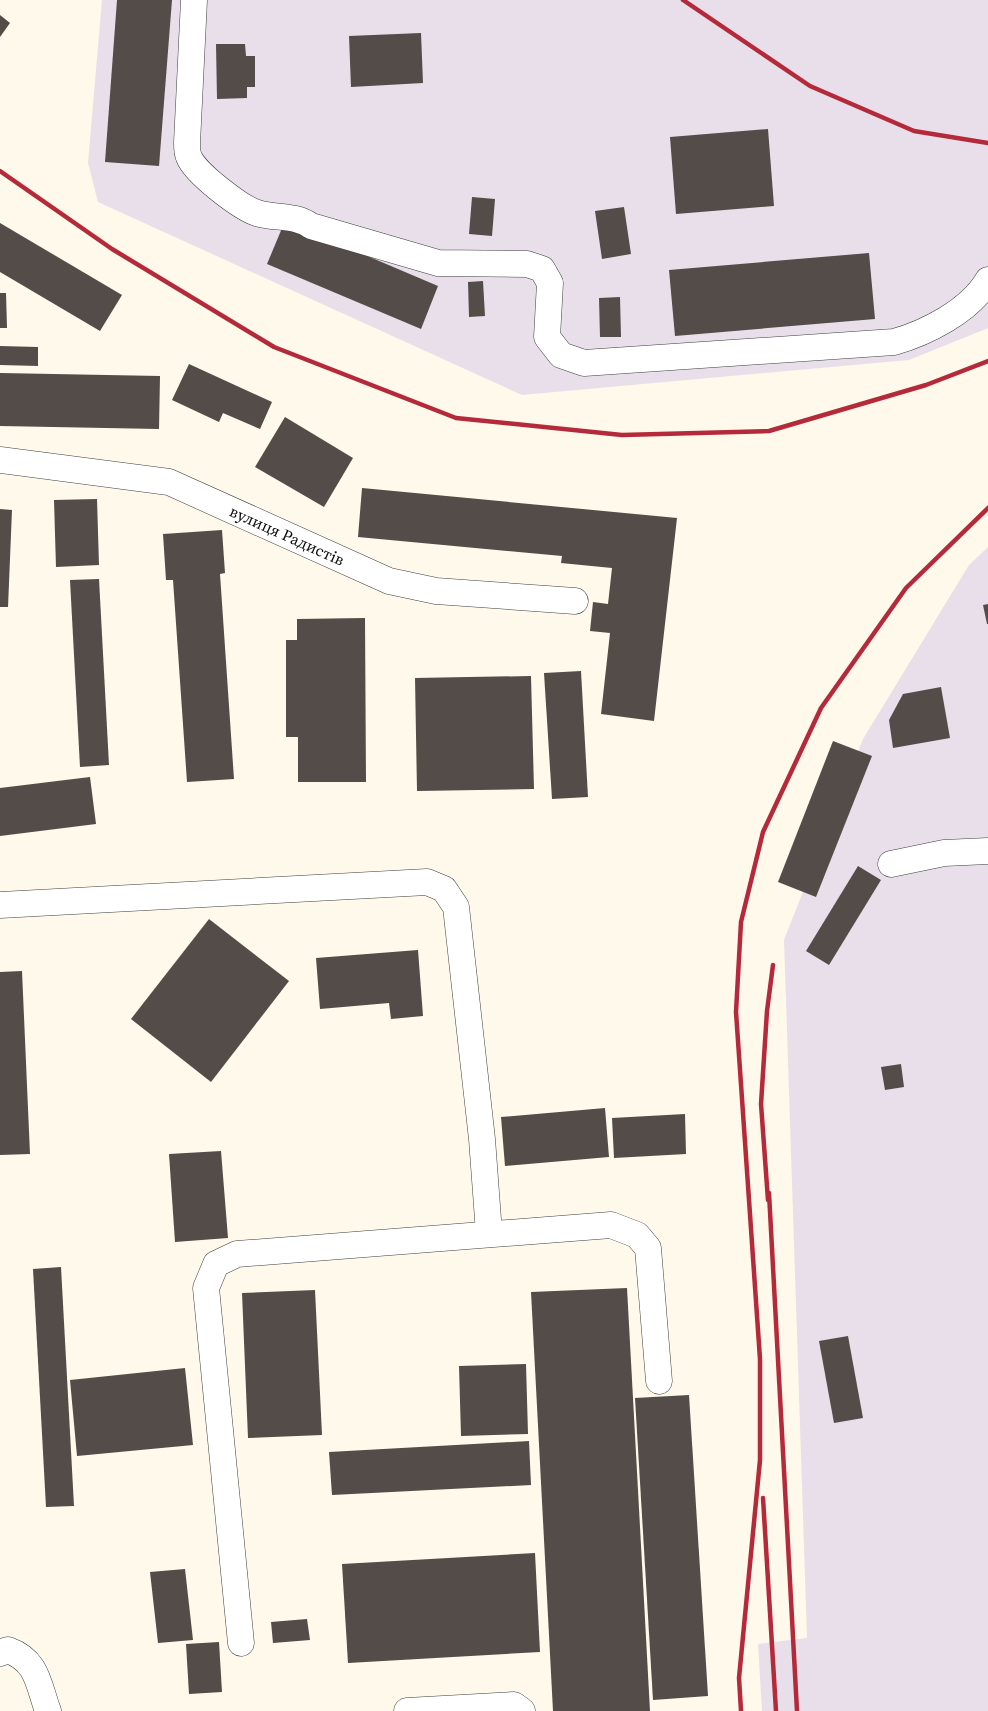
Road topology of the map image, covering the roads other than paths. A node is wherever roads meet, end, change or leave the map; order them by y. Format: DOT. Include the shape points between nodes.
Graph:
graph roads {
  1 [pos="194,0"];
  2 [pos="988,280"];
  3 [pos="0,460"];
  4 [pos="575,601"];
  5 [pos="988,851"];
  6 [pos="891,864"];
  7 [pos="0,905"];
  8 [pos="489,1233"];
  9 [pos="659,1381"];
  10 [pos="241,1643"];
  11 [pos="0,1653"];
  12 [pos="48,1711"];
  13 [pos="407,1711"];
  14 [pos="522,1711"];
  1 -- 2 [label="street" via="187,143 189,157 198,169 233,199 257,213 301,219 311,226 438,264 527,264 542,269 550,283 547,337 561,355 584,363 894,342 927,329 971,301"];
  3 -- 4 [label="street, вулиця Радистів" via="169,482 389,581 436,591"];
  5 -- 6 [label="street" via="944,853"];
  7 -- 8 [label="street" via="427,882 444,889 456,907"];
  8 -- 9 [label="street" via="611,1225 637,1235 648,1248"];
  8 -- 10 [label="street" via="237,1254 216,1264 206,1288"];
  11 -- 12 [label="street" via="8,1650 21,1654 32,1663"];
  13 -- 14 [label="street" via="514,1706"];
}
